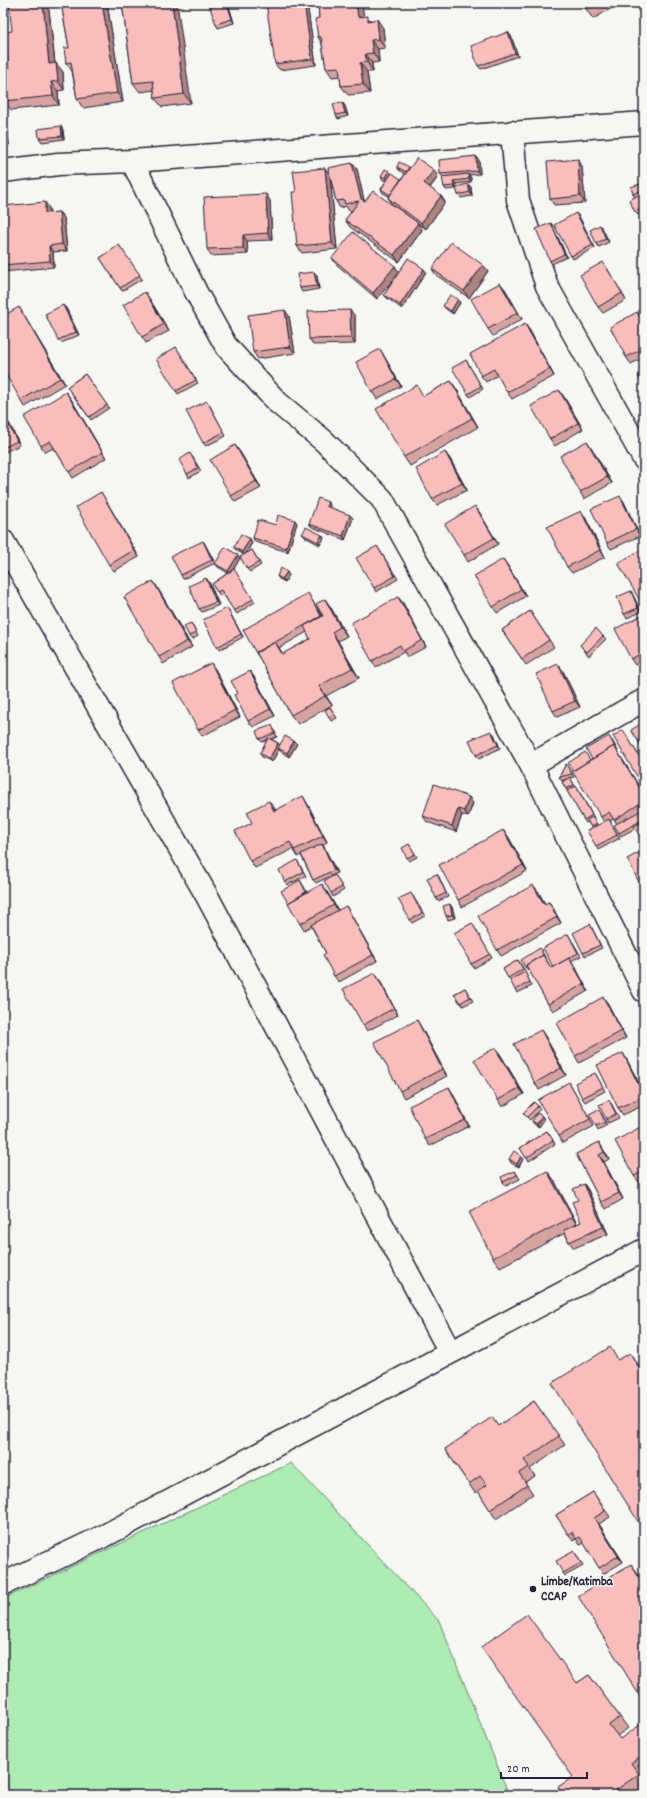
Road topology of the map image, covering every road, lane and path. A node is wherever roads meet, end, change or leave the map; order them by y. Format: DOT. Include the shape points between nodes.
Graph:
graph roads {
  1 [pos="644,123"];
  2 [pos="512,132"];
  3 [pos="132,161"];
  4 [pos="3,171"];
  5 [pos="644,460"];
  6 [pos="3,541"];
  7 [pos="644,700"];
  8 [pos="531,765"];
  9 [pos="644,991"];
  10 [pos="644,1250"];
  11 [pos="450,1352"];
  12 [pos="3,1584"];
  1 -- 2 [label="street"];
  2 -- 3 [label="street"];
  2 -- 5 [label="street" via="518,200 547,286"];
  3 -- 4 [label="street" via="58,164"];
  3 -- 8 [label="street" via="196,292 226,346 277,402 324,441 382,499"];
  6 -- 11 [label="street" via="208,896"];
  7 -- 8 [label="street"];
  8 -- 9 [label="street"];
  10 -- 11 [label="street"];
  11 -- 12 [label="street" via="106,1535"];
}
